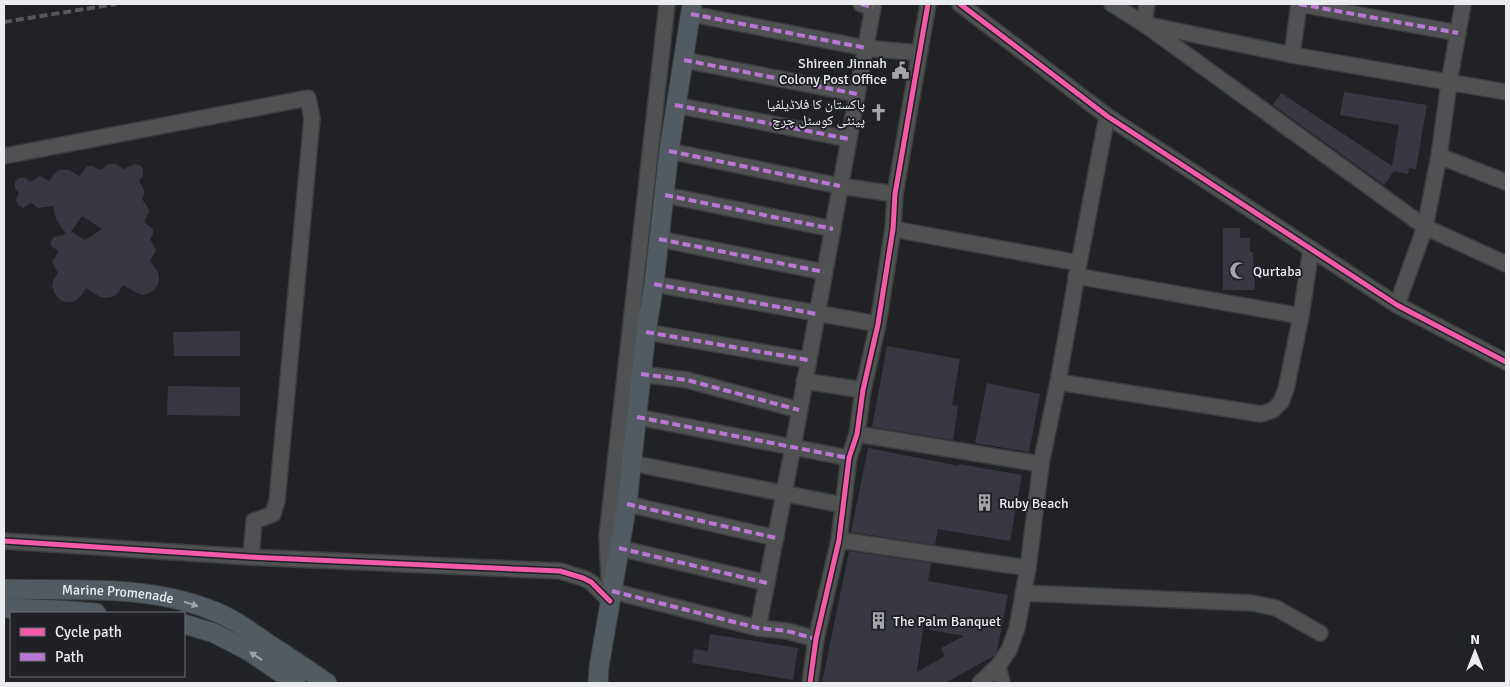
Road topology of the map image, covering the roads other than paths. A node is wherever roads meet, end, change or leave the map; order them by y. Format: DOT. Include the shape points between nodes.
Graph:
graph roads {
  1 [pos="667,4"];
  2 [pos="860,4"];
  3 [pos="928,4"];
  4 [pos="960,4"];
  5 [pos="1112,4"];
  6 [pos="1148,4"];
  7 [pos="1299,4"];
  8 [pos="1463,4"];
  9 [pos="692,9"];
  10 [pos="1144,24"];
  11 [pos="1458,33"];
  12 [pos="866,48"];
  13 [pos="919,53"];
  14 [pos="1292,55"];
  15 [pos="684,60"];
  16 [pos="1450,83"];
  17 [pos="1506,92"];
  18 [pos="857,94"];
  19 [pos="675,105"];
  20 [pos="1107,116"];
  21 [pos="849,139"];
  22 [pos="669,151"];
  23 [pos="4,156"];
  24 [pos="1439,156"];
  25 [pos="1506,182"];
  26 [pos="840,186"];
  27 [pos="895,194"];
  28 [pos="664,195"];
  29 [pos="1425,227"];
  30 [pos="832,229"];
  31 [pos="892,229"];
  32 [pos="659,240"];
  33 [pos="1311,249"];
  34 [pos="1506,264"];
  35 [pos="1077,270"];
  36 [pos="824,272"];
  37 [pos="654,284"];
  38 [pos="1397,305"];
  39 [pos="817,314"];
  40 [pos="1301,316"];
  41 [pos="878,324"];
  42 [pos="646,332"];
  43 [pos="808,360"];
  44 [pos="1506,362"];
  45 [pos="642,374"];
  46 [pos="804,381"];
  47 [pos="1058,382"];
  48 [pos="863,390"];
  49 [pos="799,410"];
  50 [pos="637,417"];
  51 [pos="857,434"];
  52 [pos="792,447"];
  53 [pos="849,458"];
  54 [pos="631,463"];
  55 [pos="1041,464"];
  56 [pos="784,493"];
  57 [pos="627,504"];
  58 [pos="843,505"];
  59 [pos="776,538"];
  60 [pos="839,540"];
  61 [pos="4,541"];
  62 [pos="619,548"];
  63 [pos="251,557"];
  64 [pos="1028,568"];
  65 [pos="767,583"];
  66 [pos="4,589"];
  67 [pos="1023,593"];
  68 [pos="612,596"];
  69 [pos="4,608"];
  70 [pos="83,612"];
  71 [pos="185,624"];
  72 [pos="758,628"];
  73 [pos="1320,633"];
  74 [pos="816,638"];
  75 [pos="998,666"];
  76 [pos="296,683"];
  77 [pos="327,683"];
  78 [pos="598,683"];
  79 [pos="810,683"];
  80 [pos="980,683"];
  81 [pos="1002,683"];
  1 -- 68 [label="street" via="608,536"];
  2 -- 12 [label="street" via="873,6"];
  3 -- 13 [label="street"];
  4 -- 20 [label="street"];
  5 -- 10 [label="street"];
  6 -- 10 [label="street"];
  7 -- 11 [label="street"];
  7 -- 14 [label="street"];
  8 -- 11 [label="street"];
  9 -- 12 [label="street"];
  9 -- 15 [label="main road"];
  10 -- 14 [label="street"];
  10 -- 29 [label="street"];
  11 -- 16 [label="street"];
  12 -- 13 [label="street"];
  12 -- 18 [label="street"];
  13 -- 27 [label="street"];
  14 -- 16 [label="street"];
  15 -- 18 [label="street"];
  15 -- 19 [label="main road"];
  16 -- 17 [label="street"];
  16 -- 24 [label="street"];
  18 -- 21 [label="street"];
  19 -- 21 [label="street"];
  19 -- 22 [label="main road"];
  20 -- 33 [label="street"];
  20 -- 35 [label="street"];
  21 -- 26 [label="street"];
  22 -- 26 [label="street"];
  22 -- 28 [label="main road"];
  23 -- 63 [label="street" via="308,98 312,118 277,501 273,514 254,521"];
  24 -- 25 [label="street"];
  24 -- 29 [label="street"];
  26 -- 27 [label="street"];
  26 -- 30 [label="street"];
  27 -- 31 [label="street"];
  28 -- 30 [label="street"];
  28 -- 32 [label="main road"];
  29 -- 34 [label="street"];
  29 -- 38 [label="street"];
  30 -- 36 [label="street"];
  31 -- 35 [label="street"];
  31 -- 41 [label="street"];
  32 -- 36 [label="street"];
  32 -- 37 [label="main road"];
  33 -- 38 [label="street"];
  33 -- 40 [label="street"];
  35 -- 40 [label="street"];
  35 -- 47 [label="street"];
  36 -- 39 [label="street"];
  37 -- 39 [label="street"];
  37 -- 42 [label="main road"];
  38 -- 44 [label="street"];
  39 -- 41 [label="street"];
  39 -- 43 [label="street"];
  40 -- 47 [label="street" via="1281,402 1273,410 1261,414"];
  41 -- 48 [label="street"];
  42 -- 43 [label="street"];
  42 -- 45 [label="main road"];
  43 -- 46 [label="street"];
  45 -- 49 [label="street" via="687,380"];
  45 -- 50 [label="main road"];
  46 -- 48 [label="street"];
  46 -- 49 [label="street"];
  47 -- 55 [label="street"];
  48 -- 51 [label="street"];
  49 -- 52 [label="street"];
  50 -- 52 [label="street"];
  50 -- 54 [label="main road"];
  51 -- 53 [label="street"];
  51 -- 55 [label="street"];
  52 -- 53 [label="street"];
  52 -- 56 [label="street"];
  53 -- 58 [label="street"];
  54 -- 56 [label="street"];
  54 -- 57 [label="main road"];
  55 -- 64 [label="street"];
  56 -- 58 [label="street"];
  56 -- 59 [label="street"];
  57 -- 59 [label="street"];
  57 -- 62 [label="main road"];
  58 -- 60 [label="street"];
  59 -- 65 [label="street"];
  60 -- 64 [label="street"];
  60 -- 74 [label="street"];
  61 -- 63 [label="street"];
  62 -- 65 [label="street"];
  62 -- 68 [label="main road"];
  63 -- 68 [label="street" via="560,570 583,578"];
  64 -- 67 [label="street"];
  65 -- 72 [label="street"];
  66 -- 77 [label="main road, Marine Promenade, one-way" via="126,591 186,602 240,624"];
  67 -- 73 [label="street" via="1252,603 1276,608"];
  67 -- 75 [label="street" via="1017,628 1009,650"];
  68 -- 72 [label="street"];
  68 -- 78 [label="main road"];
  69 -- 70 [label="main road, Marine Promenade"];
  76 -- 71 [label="main road, Marine Promenade, one-way" via="249,651"];
  72 -- 74 [label="street"];
  74 -- 79 [label="street"];
  75 -- 80 [label="street"];
  75 -- 81 [label="street"];
}
